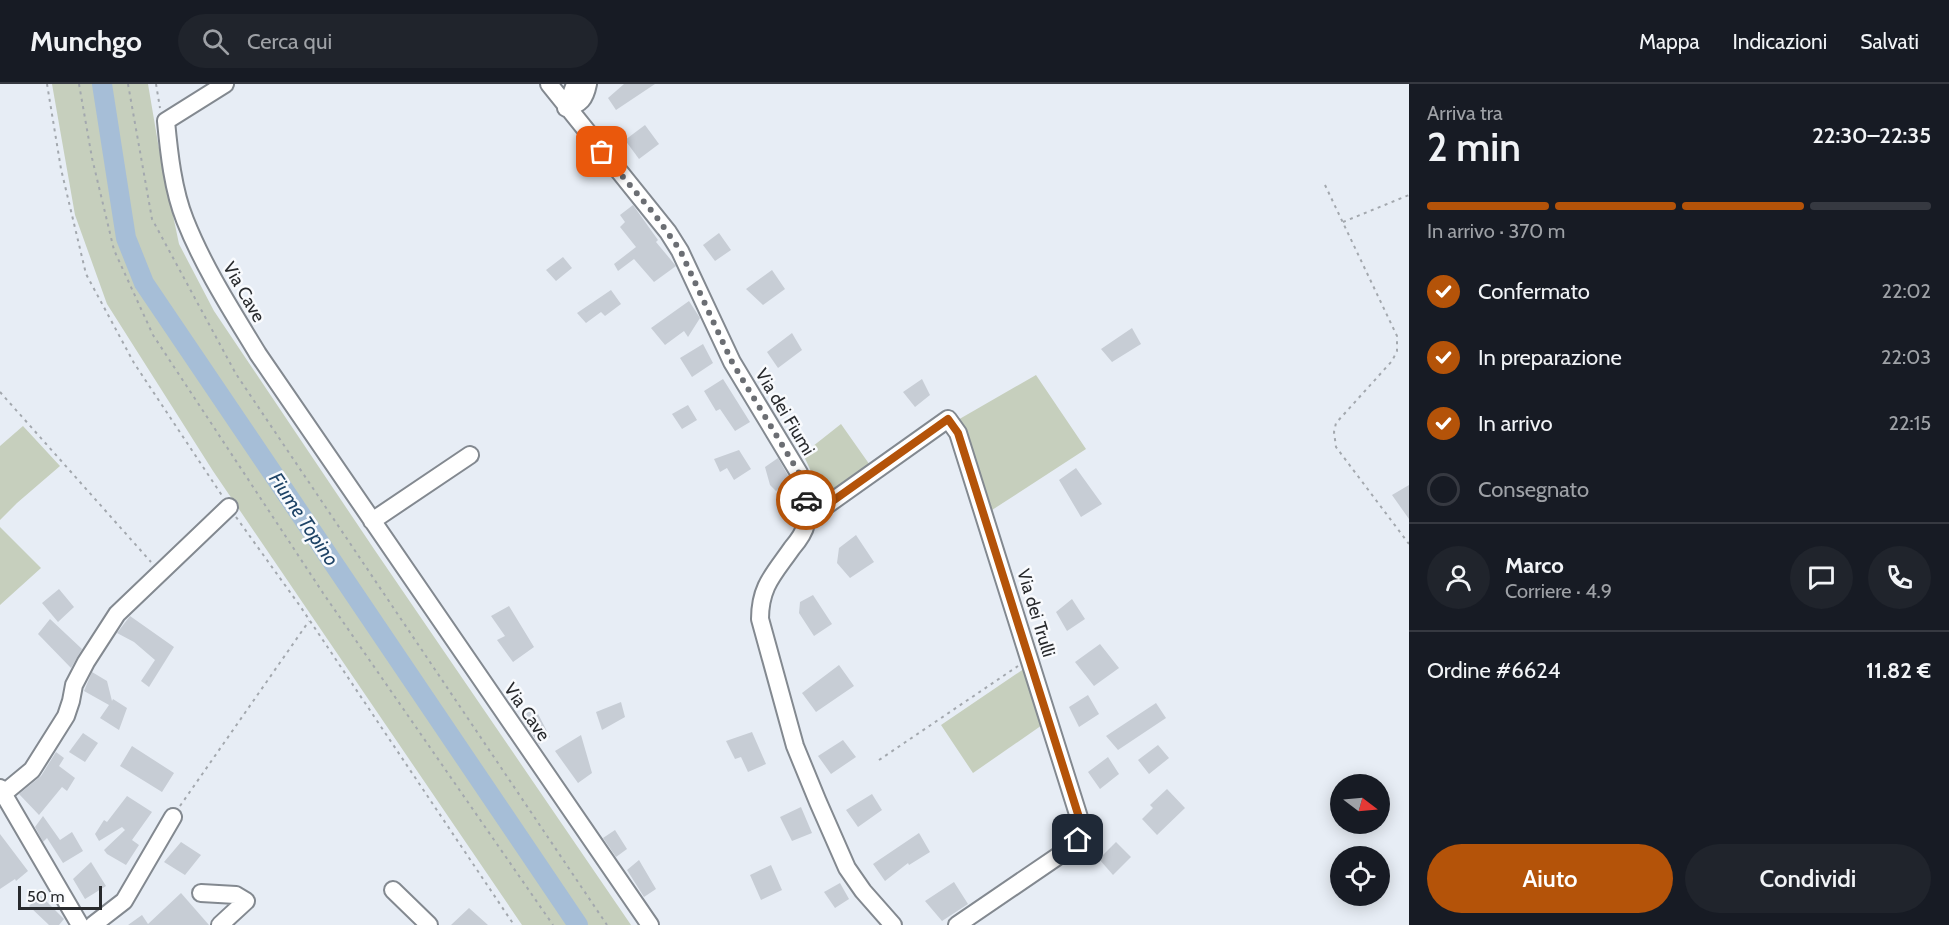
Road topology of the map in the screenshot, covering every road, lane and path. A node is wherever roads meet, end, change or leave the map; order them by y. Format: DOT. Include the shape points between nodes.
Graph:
graph roads {
  1 [pos="47,84"];
  2 [pos="80,84"];
  3 [pos="128,84"];
  4 [pos="156,84"];
  5 [pos="225,84"];
  6 [pos="549,84"];
  7 [pos="574,84"];
  8 [pos="586,91"];
  9 [pos="566,108"];
  10 [pos="166,121"];
  11 [pos="587,134"];
  12 [pos="1325,185"];
  13 [pos="1409,195"];
  14 [pos="1343,222"];
  15 [pos="0,392"];
  16 [pos="470,455"];
  17 [pos="229,507"];
  18 [pos="807,510"];
  19 [pos="372,520"];
  20 [pos="1409,544"];
  21 [pos="151,561"];
  22 [pos="309,621"];
  23 [pos="1029,658"];
  24 [pos="879,760"];
  25 [pos="2,791"];
  26 [pos="172,816"];
  27 [pos="393,890"];
  28 [pos="201,893"];
  29 [pos="80,925"];
  30 [pos="93,925"];
  31 [pos="220,925"];
  32 [pos="429,925"];
  33 [pos="514,925"];
  34 [pos="553,925"];
  35 [pos="607,925"];
  36 [pos="650,925"];
  37 [pos="892,925"];
  38 [pos="957,925"];
  1 -- 17 [label="path" via="61,169 86,274 134,363"];
  2 -- 34 [label="path" via="92,158 114,250 153,335 323,594"];
  3 -- 35 [label="path" via="152,219 236,374"];
  4 -- 10 [label="path" via="158,104"];
  5 -- 10 [label="street"];
  6 -- 9 [label="street, Via dei Fiumi"];
  7 -- 9 [label="street"];
  8 -- 9 [label="street" via="578,104"];
  8 -- 11 [label="street"];
  9 -- 11 [label="street, Via dei Fiumi"];
  10 -- 19 [label="street, Via Cave" via="184,219 214,281 258,354"];
  11 -- 18 [label="street, Via dei Fiumi" via="680,250 732,362 799,473 806,491"];
  12 -- 14 [label="path"];
  13 -- 14 [label="path"];
  14 -- 20 [label="path" via="1396,336 1397,351 1385,371 1336,423 1336,447"];
  15 -- 21 [label="path"];
  16 -- 19 [label="street"];
  17 -- 22 [label="path"];
  17 -- 25 [label="street" via="117,614 86,662 74,685 66,716 32,770"];
  18 -- 23 [label="street, Via dei Trulli" via="827,505 948,419 958,433"];
  18 -- 37 [label="street, Via dei Fiumi" via="800,538 765,586 760,619 795,746 818,802 847,868"];
  19 -- 36 [label="street, Via Cave"];
  22 -- 26 [label="path"];
  22 -- 33 [label="path"];
  23 -- 24 [label="path"];
  23 -- 38 [label="street, Via dei Trulli" via="1083,830 1070,848"];
  25 -- 29 [label="street"];
  26 -- 30 [label="street" via="124,902"];
  27 -- 32 [label="street"];
  28 -- 31 [label="street" via="236,895 246,901"];
}
